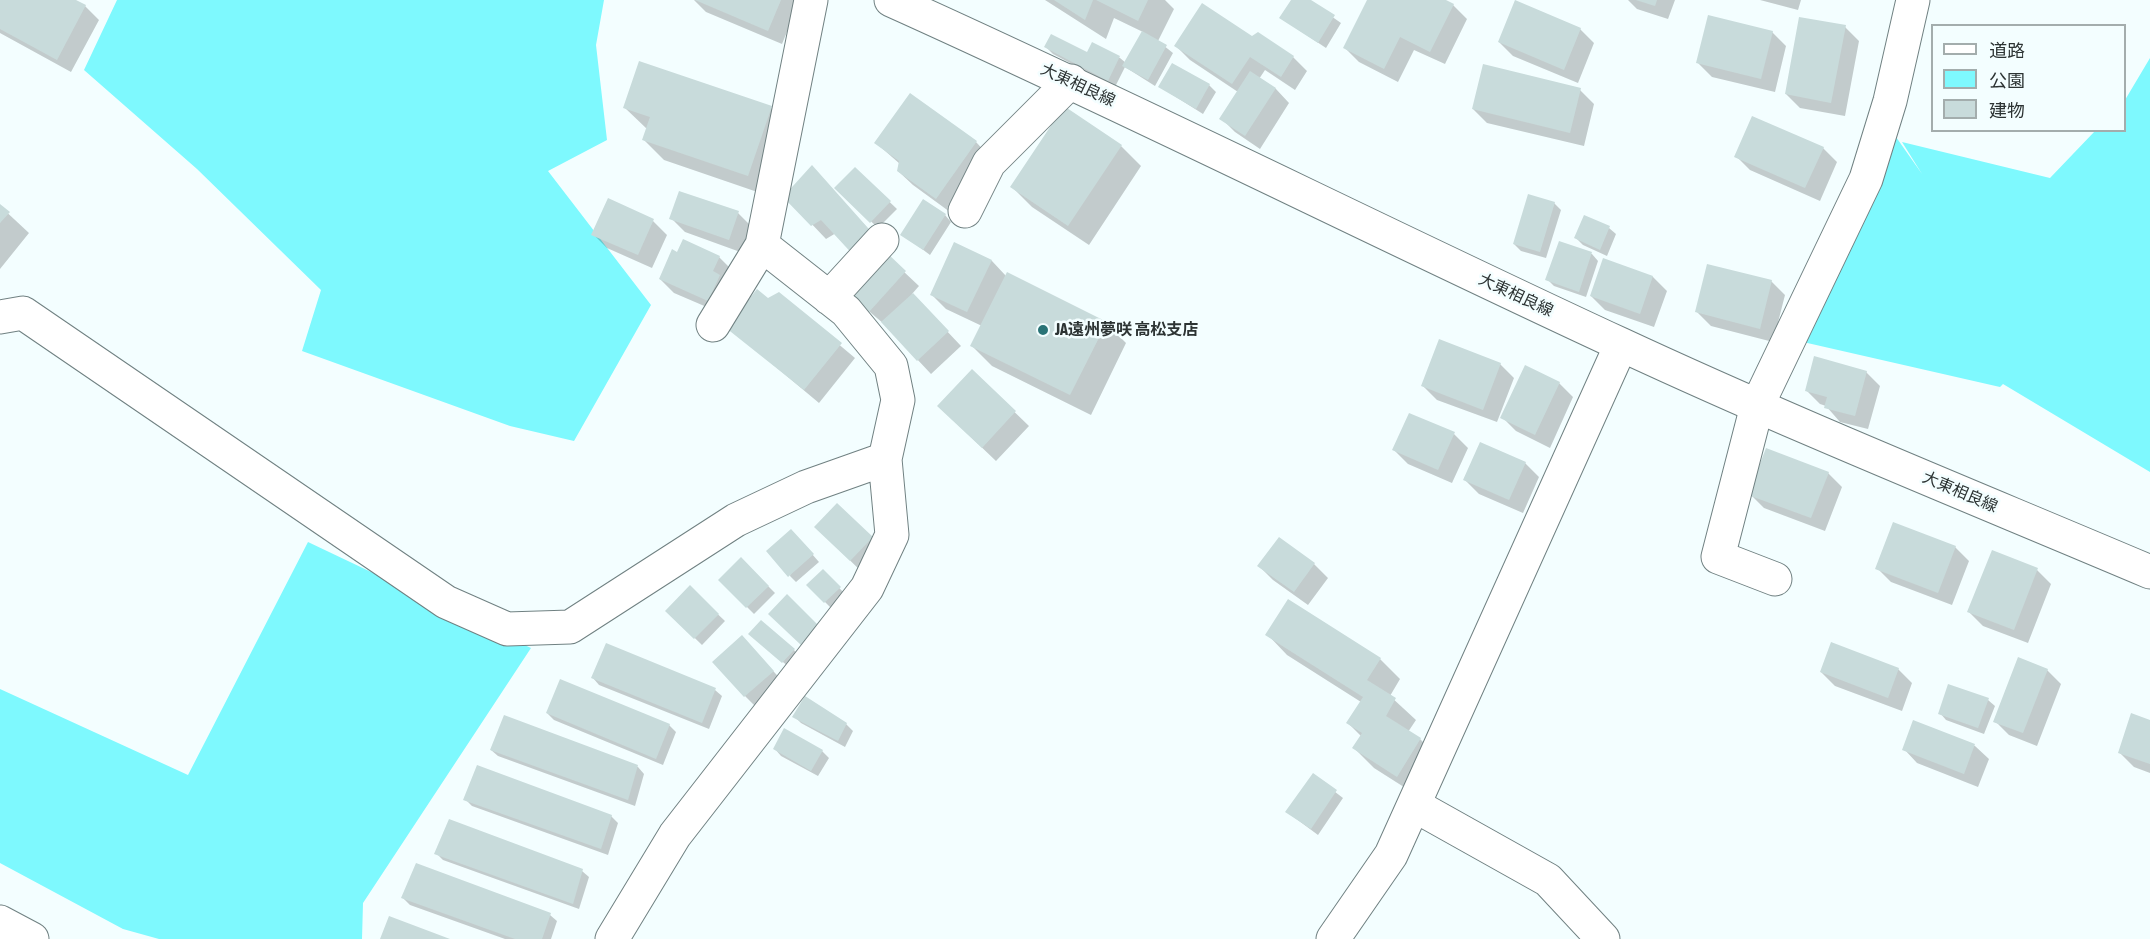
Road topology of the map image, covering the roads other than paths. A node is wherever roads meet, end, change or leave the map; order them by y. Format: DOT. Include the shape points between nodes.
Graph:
graph roads {
  1 [pos="812,0"];
  2 [pos="891,0"];
  3 [pos="1913,0"];
  4 [pos="1071,81"];
  5 [pos="965,212"];
  6 [pos="882,240"];
  7 [pos="762,244"];
  8 [pos="830,298"];
  9 [pos="0,316"];
  10 [pos="712,325"];
  11 [pos="1621,345"];
  12 [pos="1757,406"];
  13 [pos="885,459"];
  14 [pos="2150,572"];
  15 [pos="1775,579"];
  16 [pos="1414,805"];
  17 [pos="0,922"];
  18 [pos="32,939"];
  19 [pos="612,939"];
  20 [pos="1333,939"];
  21 [pos="1603,939"];
  1 -- 7 [label="street"];
  2 -- 4 [label="street, 大東相良線"];
  3 -- 12 [label="street" via="1890,101 1866,179"];
  4 -- 5 [label="street" via="989,162"];
  4 -- 11 [label="street, 大東相良線"];
  6 -- 8 [label="street"];
  7 -- 8 [label="street"];
  7 -- 10 [label="street"];
  8 -- 13 [label="street" via="846,311 891,366 898,400"];
  9 -- 13 [label="street" via="23,313 446,602 507,628 570,627 736,520 806,487"];
  11 -- 12 [label="street, 大東相良線"];
  11 -- 16 [label="street"];
  12 -- 14 [label="street, 大東相良線"];
  12 -- 15 [label="street" via="1718,557"];
  13 -- 19 [label="street" via="891,535 867,588 675,835"];
  16 -- 20 [label="street" via="1391,855"];
  16 -- 21 [label="street" via="1548,880"];
  17 -- 18 [label="street"];
}
